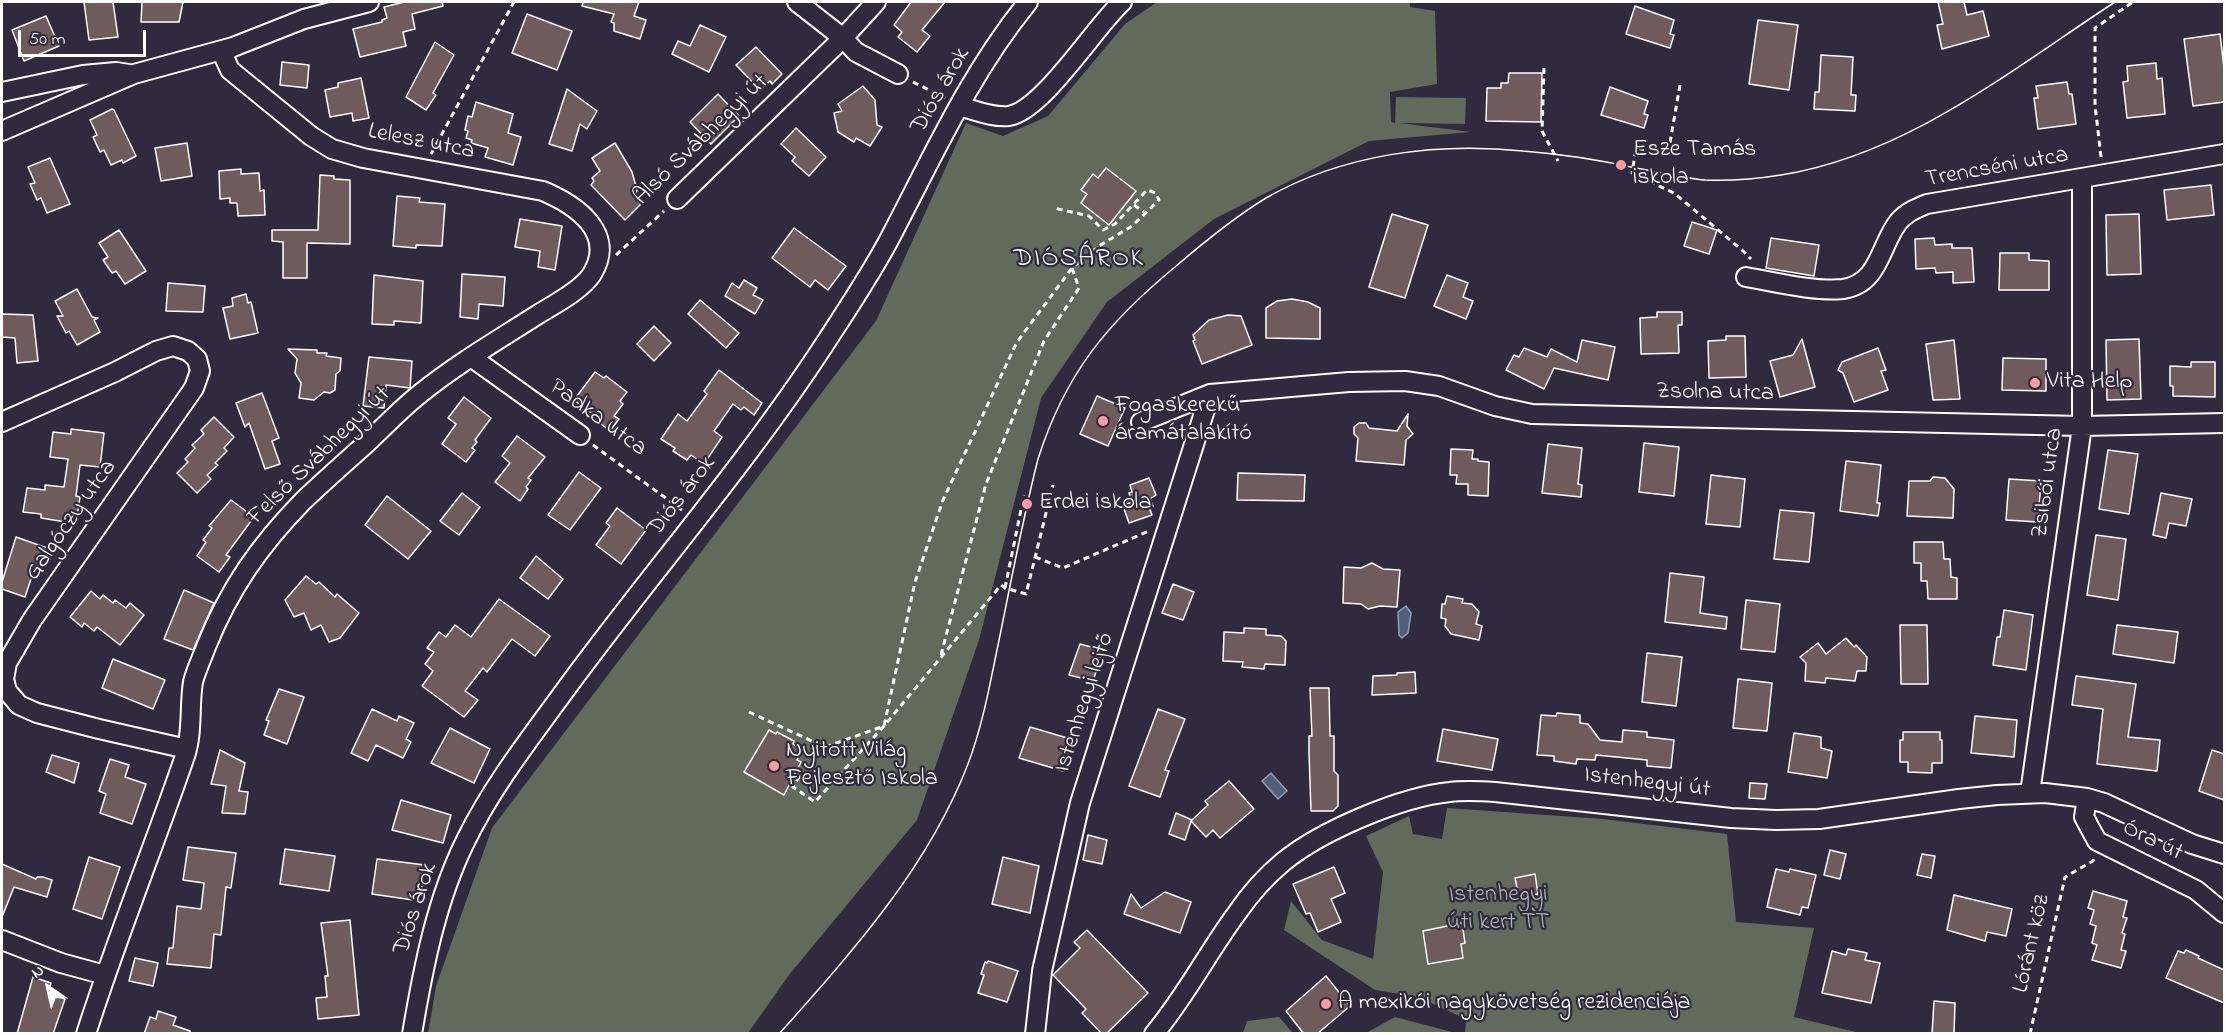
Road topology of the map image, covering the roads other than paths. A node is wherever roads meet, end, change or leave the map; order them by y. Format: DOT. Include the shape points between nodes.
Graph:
graph roads {
  1 [pos="369,2"];
  2 [pos="796,2"];
  3 [pos="876,2"];
  4 [pos="1028,2"];
  5 [pos="1122,2"];
  6 [pos="843,38"];
  7 [pos="233,46"];
  8 [pos="134,74"];
  9 [pos="898,74"];
  10 [pos="2,92"];
  11 [pos="959,106"];
  12 [pos="2,131"];
  13 [pos="2224,154"];
  14 [pos="2082,178"];
  15 [pos="677,199"];
  16 [pos="592,275"];
  17 [pos="1746,277"];
  18 [pos="471,357"];
  19 [pos="1210,394"];
  20 [pos="2,422"];
  21 [pos="1141,422"];
  22 [pos="2224,423"];
  23 [pos="2082,426"];
  24 [pos="580,435"];
  25 [pos="187,749"];
  26 [pos="2030,793"];
  27 [pos="2087,798"];
  28 [pos="2224,854"];
  29 [pos="2224,913"];
  30 [pos="2,940"];
  31 [pos="105,975"];
  32 [pos="86,1034"];
  33 [pos="412,1034"];
  34 [pos="1035,1034"];
  35 [pos="1154,1034"];
  1 -- 7 [label="street" via="304,19"];
  2 -- 6 [label="street"];
  3 -- 6 [label="street, Alsó Svábhegyi út"];
  4 -- 11 [label="street, Diós árok"];
  5 -- 11 [label="street" via="1042,96 1019,113 998,116"];
  6 -- 9 [label="street" via="856,52"];
  6 -- 15 [label="street, Alsó Svábhegyi út"];
  7 -- 8 [label="street"];
  7 -- 16 [label="street, Lelesz utca" via="226,51 230,70 332,149 543,191 561,199 575,208 598,234 600,248"];
  8 -- 10 [label="street" via="83,75"];
  8 -- 12 [label="street"];
  11 -- 33 [label="street, Diós árok" via="888,240 769,426 605,635 489,797 465,843 445,895 421,978"];
  13 -- 14 [label="street, Trencséni utca"];
  14 -- 17 [label="street, Trencséni utca" via="1916,208 1900,220 1873,271 1856,286 1826,289"];
  14 -- 23 [label="street, Zsibói utca"];
  16 -- 18 [label="street, Felső Svábhegyi út" via="567,296"];
  18 -- 24 [label="street, Padka utca"];
  18 -- 25 [label="street, Felső Svábhegyi út" via="421,393 304,500 253,557 228,597 194,680"];
  19 -- 21 [label="street, Zsolna utca"];
  19 -- 23 [label="street, Zsolna utca" via="1329,383 1405,381 1439,386 1495,406 1532,414"];
  19 -- 34 [label="street, Istenhegyi lejtő" via="1080,803 1042,971"];
  20 -- 25 [label="street, Galgóczy utca" via="156,351 173,346 188,351 196,359 200,371 194,388 32,620 7,663 4,679 7,691 19,705 37,713"];
  22 -- 23 [label="street, Zsolna utca"];
  23 -- 26 [label="street, Zsibói utca"];
  25 -- 31 [label="street"];
  26 -- 27 [label="street, Istenhegyi út"];
  26 -- 35 [label="street, Istenhegyi út" via="1787,820 1731,818 1471,790 1402,803 1329,833 1293,854 1271,873 1236,913"];
  27 -- 28 [label="street, Istenhegyi út"];
  27 -- 29 [label="street, Óra út" via="2084,817 2097,841 2196,890"];
  30 -- 31 [label="street"];
  31 -- 32 [label="street"];
}
